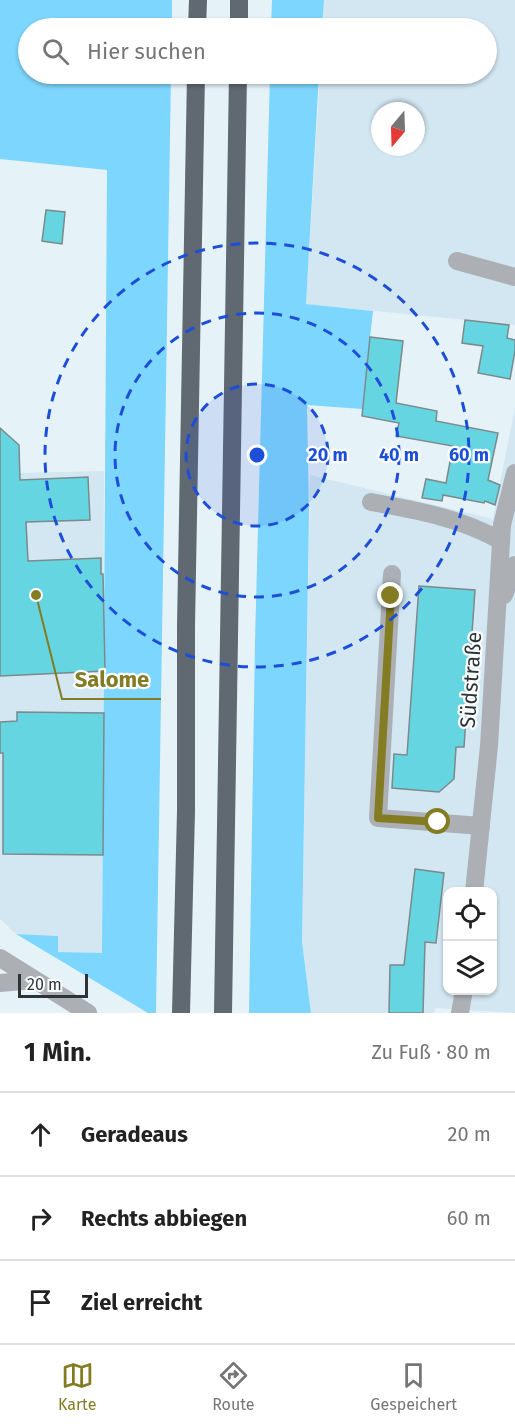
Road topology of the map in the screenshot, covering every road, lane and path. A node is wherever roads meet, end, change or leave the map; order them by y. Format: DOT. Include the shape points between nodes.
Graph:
graph roads {
  1 [pos="198,0"];
  2 [pos="239,0"];
  3 [pos="197,18"];
  4 [pos="239,18"];
  5 [pos="196,84"];
  6 [pos="238,84"];
  7 [pos="457,261"];
  8 [pos="515,277"];
  9 [pos="515,473"];
  10 [pos="370,502"];
  11 [pos="501,541"];
  12 [pos="515,565"];
  13 [pos="393,574"];
  14 [pos="498,610"];
  15 [pos="481,826"];
  16 [pos="474,887"];
  17 [pos="0,958"];
  18 [pos="33,980"];
  19 [pos="0,983"];
  20 [pos="463,995"];
  21 [pos="88,1013"];
  22 [pos="181,1013"];
  23 [pos="223,1013"];
  24 [pos="460,1013"];
  1 -- 3 [label="highway"];
  2 -- 4 [label="highway"];
  5 -- 22 [label="highway"];
  6 -- 23 [label="highway"];
  7 -- 8 [label="street"];
  9 -- 11 [label="street, Südstraße"];
  10 -- 11 [label="street" via="460,522"];
  11 -- 14 [label="street, Südstraße"];
  12 -- 14 [label="street"];
  13 -- 15 [label="street" via="378,818"];
  14 -- 15 [label="street, Südstraße"];
  15 -- 16 [label="street, Südstraße"];
  17 -- 18 [label="street"];
  18 -- 19 [label="street"];
  18 -- 21 [label="street"];
  20 -- 24 [label="street"];
}
